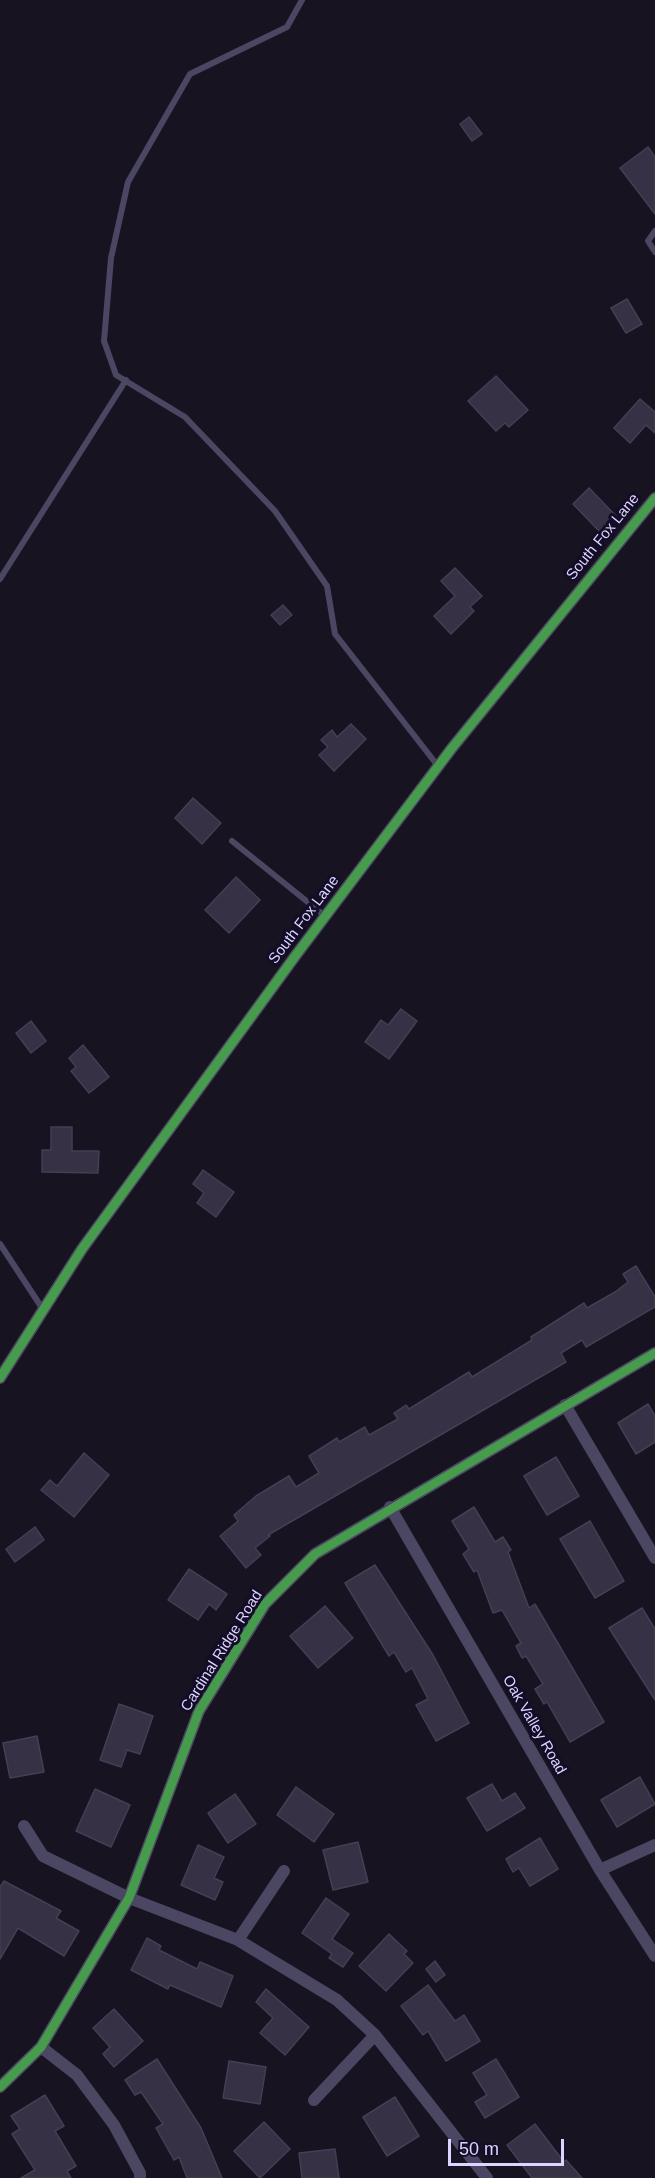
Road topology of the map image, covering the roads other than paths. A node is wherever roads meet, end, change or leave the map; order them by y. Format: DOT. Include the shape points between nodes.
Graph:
graph roads {
  1 [pos="302,0"];
  2 [pos="655,231"];
  3 [pos="655,252"];
  4 [pos="126,380"];
  5 [pos="655,498"];
  6 [pos="0,579"];
  7 [pos="438,766"];
  8 [pos="232,841"];
  9 [pos="325,916"];
  10 [pos="0,1244"];
  11 [pos="42,1308"];
  12 [pos="655,1353"];
  13 [pos="0,1378"];
  14 [pos="566,1405"];
  15 [pos="390,1507"];
  16 [pos="655,1558"];
  17 [pos="24,1826"];
  18 [pos="655,1845"];
  19 [pos="600,1870"];
  20 [pos="284,1871"];
  21 [pos="129,1898"];
  22 [pos="238,1940"];
  23 [pos="655,1956"];
  24 [pos="375,2035"];
  25 [pos="41,2047"];
  26 [pos="0,2087"];
  27 [pos="314,2100"];
  28 [pos="140,2178"];
  29 [pos="487,2178"];
  1 -- 4 [label="lane" via="286,27 190,74 128,182 111,258 104,341 116,375"];
  2 -- 3 [label="lane" via="648,241"];
  4 -- 6 [label="lane"];
  4 -- 7 [label="lane" via="185,417 275,511 327,586 335,634"];
  5 -- 7 [label="street, South Fox Lane"];
  7 -- 9 [label="street, South Fox Lane"];
  8 -- 9 [label="lane"];
  9 -- 11 [label="street, South Fox Lane" via="169,1126"];
  10 -- 11 [label="lane"];
  11 -- 13 [label="street, South Fox Lane"];
  12 -- 14 [label="street, Cardinal Ridge Road"];
  14 -- 15 [label="street, Cardinal Ridge Road"];
  14 -- 16 [label="street"];
  15 -- 19 [label="street, Oak Valley Road"];
  15 -- 21 [label="street, Cardinal Ridge Road" via="315,1554 265,1604 199,1711"];
  17 -- 21 [label="street" via="43,1856"];
  18 -- 19 [label="street"];
  19 -- 23 [label="street, Oak Valley Road"];
  20 -- 22 [label="street"];
  21 -- 22 [label="street"];
  21 -- 25 [label="street, Cardinal Ridge Road"];
  22 -- 24 [label="street" via="337,2000"];
  24 -- 27 [label="street"];
  24 -- 29 [label="street"];
  25 -- 26 [label="street, Cardinal Ridge Road"];
  25 -- 28 [label="street" via="77,2075 114,2125"];
}
